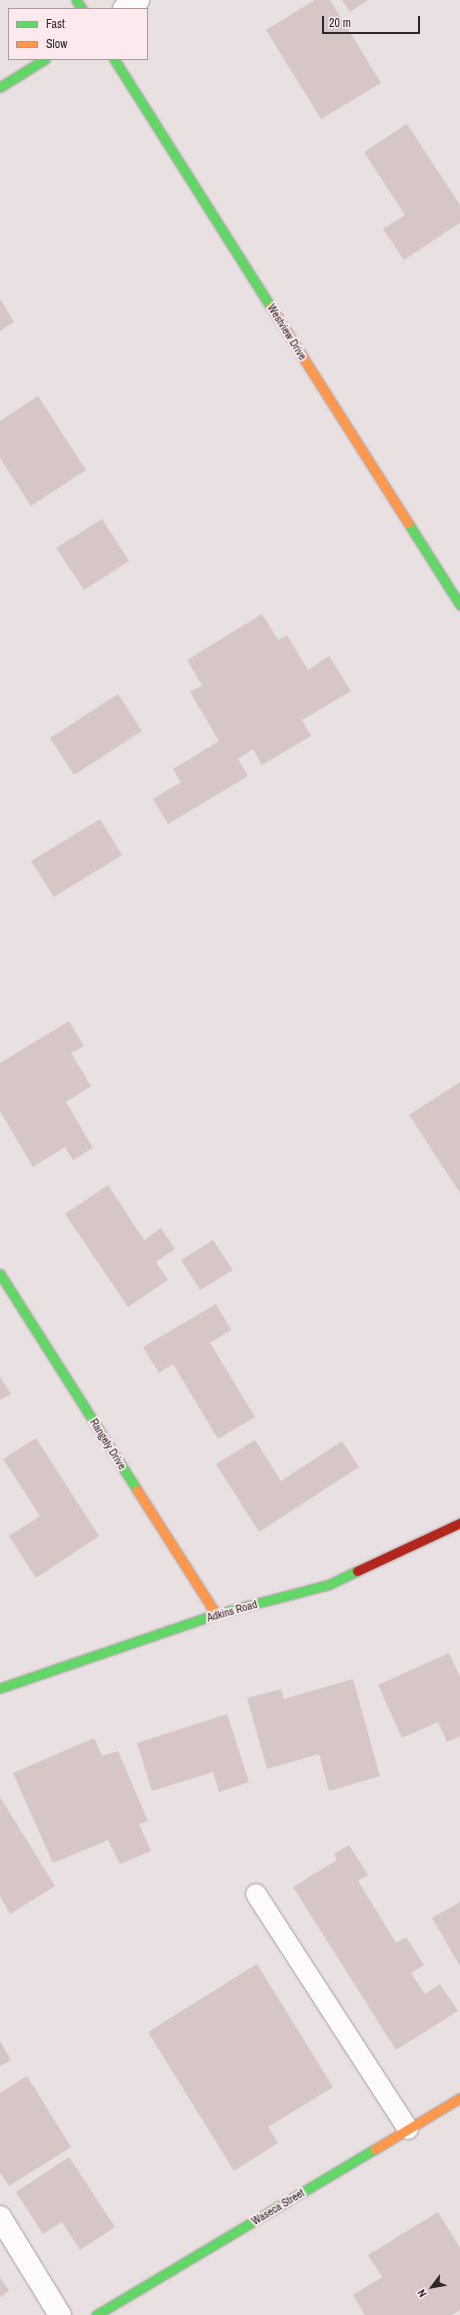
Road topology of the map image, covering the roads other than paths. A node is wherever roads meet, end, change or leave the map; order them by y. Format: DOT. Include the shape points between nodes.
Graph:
graph roads {
  1 [pos="138,0"];
  2 [pos="126,8"];
  3 [pos="43,60"];
  4 [pos="115,60"];
  5 [pos="0,87"];
  6 [pos="460,605"];
  7 [pos="0,1274"];
  8 [pos="460,1523"];
  9 [pos="216,1614"];
  10 [pos="0,1688"];
  11 [pos="256,1894"];
  12 [pos="460,2098"];
  13 [pos="408,2129"];
  14 [pos="0,2217"];
  15 [pos="60,2315"];
  16 [pos="96,2315"];
  1 -- 2 [label="street"];
  3 -- 5 [label="street"];
  4 -- 6 [label="street, Westview Drive"];
  7 -- 9 [label="street, Rangely Drive"];
  8 -- 9 [label="street, Adkins Road" via="330,1584"];
  9 -- 10 [label="street, Adkins Road"];
  11 -- 13 [label="lane"];
  12 -- 13 [label="street, Waseca Street"];
  13 -- 16 [label="street, Waseca Street"];
  14 -- 15 [label="street"];
}
